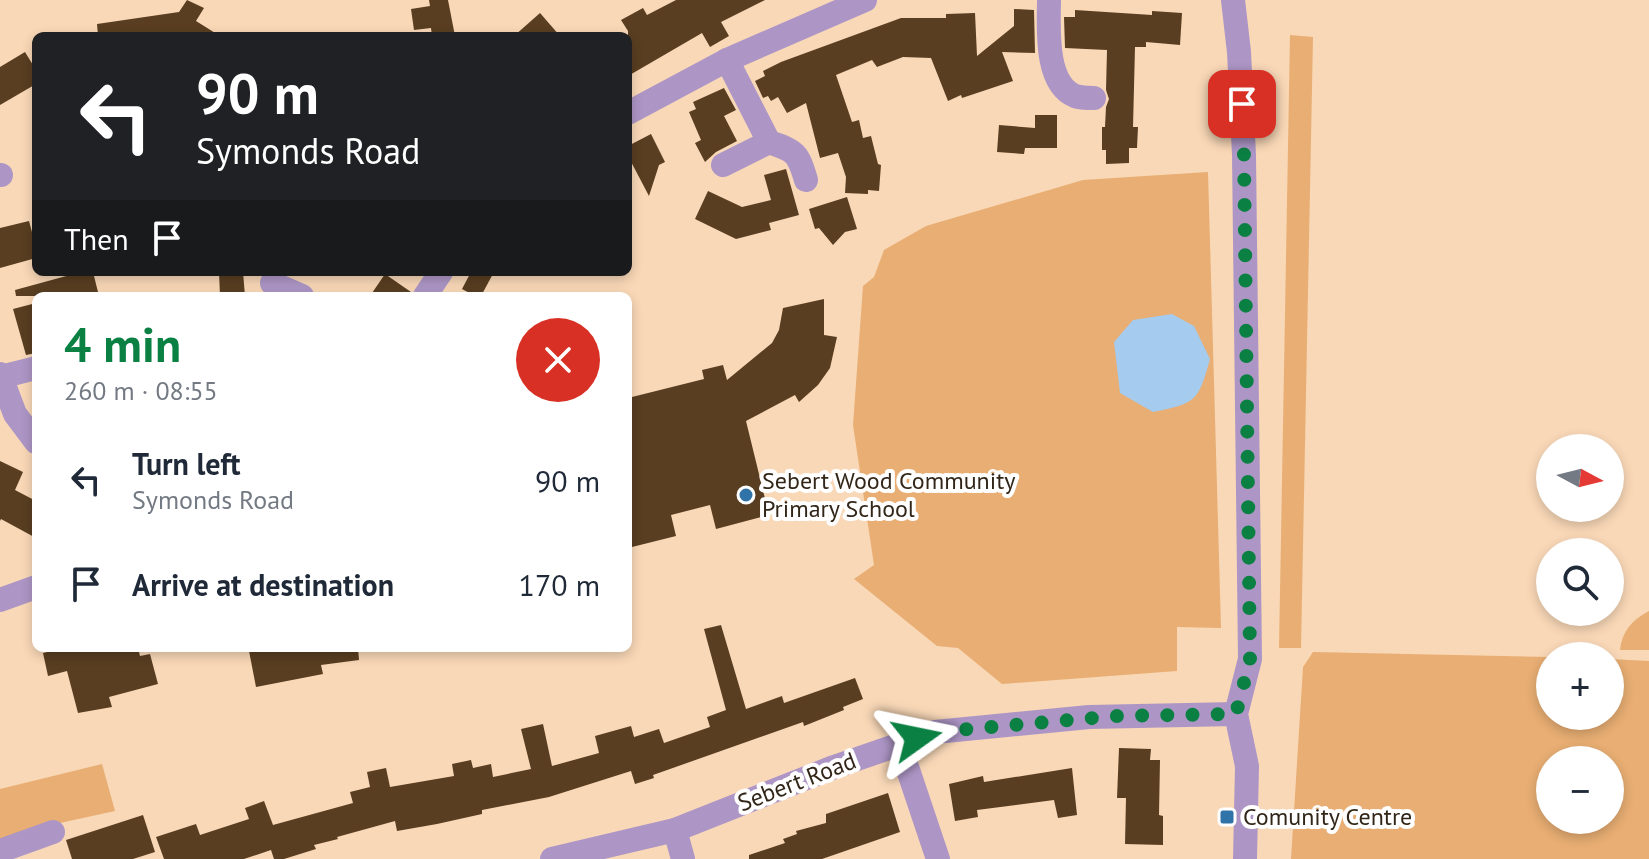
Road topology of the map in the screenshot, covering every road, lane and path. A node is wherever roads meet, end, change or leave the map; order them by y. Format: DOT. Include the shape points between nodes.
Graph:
graph roads {
  1 [pos="865,0"];
  2 [pos="1049,0"];
  3 [pos="1233,0"];
  4 [pos="727,60"];
  5 [pos="1094,98"];
  6 [pos="632,111"];
  7 [pos="769,142"];
  8 [pos="723,165"];
  9 [pos="806,180"];
  10 [pos="272,283"];
  11 [pos="293,292"];
  12 [pos="32,369"];
  13 [pos="0,376"];
  14 [pos="32,437"];
  15 [pos="32,588"];
  16 [pos="0,600"];
  17 [pos="1236,714"];
  18 [pos="899,743"];
  19 [pos="675,830"];
  20 [pos="53,832"];
  21 [pos="0,851"];
  22 [pos="552,859"];
  23 [pos="683,859"];
  24 [pos="938,859"];
  25 [pos="1245,859"];
  1 -- 4 [label="street"];
  2 -- 5 [label="street" via="1049,48 1056,74 1068,92"];
  3 -- 17 [label="street" via="1244,155 1250,628 1250,659"];
  4 -- 6 [label="street"];
  4 -- 7 [label="street"];
  7 -- 8 [label="street"];
  7 -- 9 [label="street" via="799,157"];
  10 -- 11 [label="street"];
  12 -- 13 [label="street"];
  13 -- 14 [label="street" via="15,414"];
  15 -- 16 [label="street"];
  17 -- 18 [label="street, Sebert Road" via="1074,718 935,732"];
  17 -- 25 [label="street" via="1247,766"];
  18 -- 19 [label="street, Sebert Road"];
  18 -- 24 [label="street"];
  19 -- 22 [label="street, Sebert Road"];
  19 -- 23 [label="street"];
  20 -- 21 [label="street"];
}
